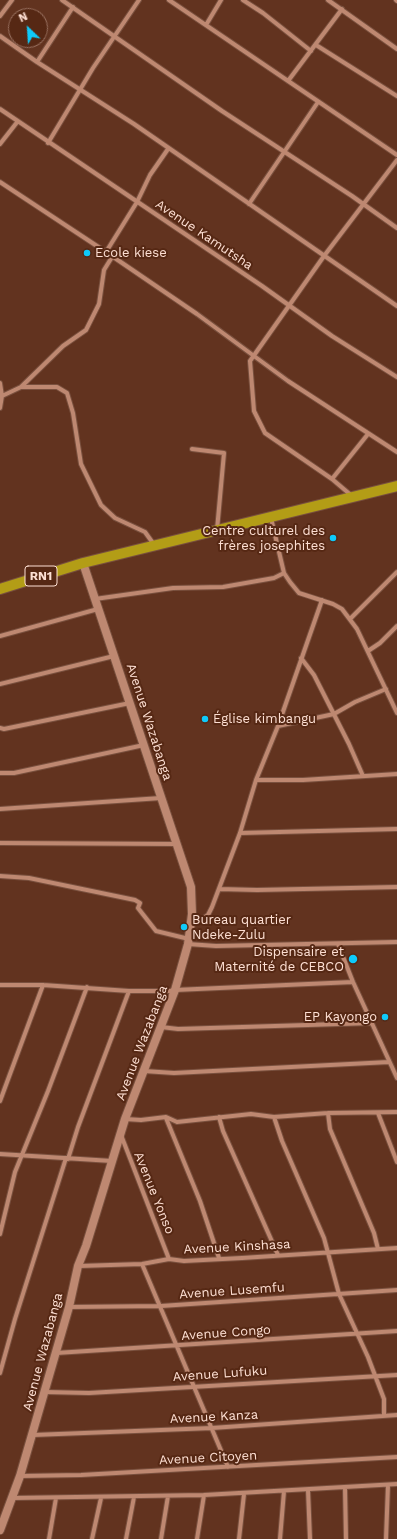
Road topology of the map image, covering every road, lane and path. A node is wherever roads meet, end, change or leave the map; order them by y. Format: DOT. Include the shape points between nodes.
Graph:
graph roads {
  1 [pos="12,0"];
  2 [pos="62,0"];
  3 [pos="73,0"];
  4 [pos="139,0"];
  5 [pos="169,0"];
  6 [pos="221,0"];
  7 [pos="243,0"];
  8 [pos="328,0"];
  9 [pos="72,6"];
  10 [pos="342,9"];
  11 [pos="0,16"];
  12 [pos="206,25"];
  13 [pos="0,36"];
  14 [pos="115,38"];
  15 [pos="316,45"];
  16 [pos="397,49"];
  17 [pos="311,52"];
  18 [pos="37,62"];
  19 [pos="288,81"];
  20 [pos="80,90"];
  21 [pos="397,96"];
  22 [pos="318,102"];
  23 [pos="0,109"];
  24 [pos="18,121"];
  25 [pos="48,143"];
  26 [pos="0,144"];
  27 [pos="168,149"];
  28 [pos="284,153"];
  29 [pos="397,155"];
  30 [pos="397,160"];
  31 [pos="0,182"];
  32 [pos="137,202"];
  33 [pos="249,204"];
  34 [pos="362,205"];
  35 [pos="397,228"];
  36 [pos="106,252"];
  37 [pos="112,256"];
  38 [pos="324,256"];
  39 [pos="288,304"];
  40 [pos="397,306"];
  41 [pos="252,355"];
  42 [pos="397,377"];
  43 [pos="0,383"];
  44 [pos="21,387"];
  45 [pos="2,396"];
  46 [pos="0,408"];
  47 [pos="368,434"];
  48 [pos="192,449"];
  49 [pos="397,452"];
  50 [pos="332,479"];
  51 [pos="397,486"];
  52 [pos="353,497"];
  53 [pos="271,517"];
  54 [pos="217,530"];
  55 [pos="155,546"];
  56 [pos="82,564"];
  57 [pos="397,572"];
  58 [pos="284,573"];
  59 [pos="0,589"];
  60 [pos="95,599"];
  61 [pos="322,600"];
  62 [pos="98,609"];
  63 [pos="350,619"];
  64 [pos="397,626"];
  65 [pos="0,636"];
  66 [pos="368,651"];
  67 [pos="115,656"];
  68 [pos="301,658"];
  69 [pos="0,684"];
  70 [pos="386,689"];
  71 [pos="397,700"];
  72 [pos="130,703"];
  73 [pos="393,704"];
  74 [pos="397,713"];
  75 [pos="334,714"];
  76 [pos="278,726"];
  77 [pos="0,728"];
  78 [pos="144,745"];
  79 [pos="0,773"];
  80 [pos="397,774"];
  81 [pos="363,776"];
  82 [pos="256,780"];
  83 [pos="162,798"];
  84 [pos="0,809"];
  85 [pos="397,829"];
  86 [pos="240,833"];
  87 [pos="0,843"];
  88 [pos="177,844"];
  89 [pos="0,876"];
  90 [pos="397,887"];
  91 [pos="219,889"];
  92 [pos="192,920"];
  93 [pos="188,941"];
  94 [pos="397,942"];
  95 [pos="338,944"];
  96 [pos="353,982"];
  97 [pos="1,985"];
  98 [pos="43,985"];
  99 [pos="87,987"];
  100 [pos="0,990"];
  101 [pos="175,990"];
  102 [pos="129,991"];
  103 [pos="372,1023"];
  104 [pos="161,1027"];
  105 [pos="389,1062"];
  106 [pos="144,1071"];
  107 [pos="397,1078"];
  108 [pos="0,1101"];
  109 [pos="397,1112"];
  110 [pos="328,1113"];
  111 [pos="378,1113"];
  112 [pos="166,1117"];
  113 [pos="219,1117"];
  114 [pos="274,1117"];
  115 [pos="125,1119"];
  116 [pos="121,1135"];
  117 [pos="0,1154"];
  118 [pos="23,1156"];
  119 [pos="67,1158"];
  120 [pos="112,1161"];
  121 [pos="397,1162"];
  122 [pos="0,1234"];
  123 [pos="397,1248"];
  124 [pos="378,1249"];
  125 [pos="327,1253"];
  126 [pos="278,1255"];
  127 [pos="219,1258"];
  128 [pos="169,1259"];
  129 [pos="142,1264"];
  130 [pos="78,1266"];
  131 [pos="397,1290"];
  132 [pos="339,1294"];
  133 [pos="161,1306"];
  134 [pos="69,1307"];
  135 [pos="397,1331"];
  136 [pos="356,1334"];
  137 [pos="177,1346"];
  138 [pos="56,1352"];
  139 [pos="0,1373"];
  140 [pos="397,1375"];
  141 [pos="375,1376"];
  142 [pos="194,1386"];
  143 [pos="45,1392"];
  144 [pos="384,1415"];
  145 [pos="397,1415"];
  146 [pos="212,1428"];
  147 [pos="32,1435"];
  148 [pos="397,1457"];
  149 [pos="228,1467"];
  150 [pos="20,1476"];
  151 [pos="397,1484"];
  152 [pos="388,1485"];
  153 [pos="345,1487"];
  154 [pos="308,1490"];
  155 [pos="284,1491"];
  156 [pos="244,1494"];
  157 [pos="204,1495"];
  158 [pos="168,1496"];
  159 [pos="134,1497"];
  160 [pos="12,1498"];
  161 [pos="56,1498"];
  162 [pos="101,1498"];
  163 [pos="0,1530"];
  164 [pos="49,1539"];
  165 [pos="92,1539"];
  166 [pos="126,1539"];
  167 [pos="161,1539"];
  168 [pos="197,1539"];
  169 [pos="240,1539"];
  170 [pos="280,1539"];
  171 [pos="310,1539"];
  172 [pos="346,1539"];
  173 [pos="386,1539"];
  1 -- 11 [label="street"];
  2 -- 9 [label="street"];
  3 -- 9 [label="street"];
  4 -- 14 [label="street"];
  5 -- 12 [label="street"];
  6 -- 12 [label="street"];
  7 -- 17 [label="street"];
  8 -- 10 [label="street"];
  9 -- 14 [label="street"];
  9 -- 18 [label="street"];
  10 -- 15 [label="street"];
  10 -- 16 [label="street"];
  12 -- 19 [label="street"];
  13 -- 18 [label="street"];
  14 -- 20 [label="street"];
  14 -- 28 [label="street"];
  15 -- 17 [label="street"];
  15 -- 21 [label="street"];
  17 -- 19 [label="street"];
  18 -- 20 [label="street"];
  19 -- 22 [label="street"];
  20 -- 25 [label="street"];
  20 -- 27 [label="street"];
  22 -- 28 [label="street"];
  22 -- 29 [label="street"];
  23 -- 24 [label="street, Avenue Kamutsha"];
  24 -- 25 [label="street, Avenue Kamutsha"];
  24 -- 26 [label="street"];
  25 -- 32 [label="street, Avenue Kamutsha"];
  27 -- 32 [label="street" via="150,175"];
  27 -- 33 [label="street"];
  28 -- 33 [label="street"];
  28 -- 34 [label="street"];
  30 -- 34 [label="street"];
  31 -- 36 [label="street"];
  32 -- 36 [label="street"];
  32 -- 39 [label="street, Avenue Kamutsha"];
  33 -- 38 [label="street"];
  34 -- 35 [label="street"];
  34 -- 38 [label="street"];
  36 -- 37 [label="street"];
  37 -- 41 [label="street"];
  37 -- 44 [label="street" via="104,270 99,304 86,330 63,346"];
  38 -- 39 [label="street"];
  38 -- 40 [label="street"];
  39 -- 41 [label="street"];
  39 -- 42 [label="street, Avenue Kamutsha" via="332,336"];
  41 -- 47 [label="street"];
  41 -- 50 [label="street" via="250,361 254,411 265,433"];
  43 -- 45 [label="street"];
  44 -- 45 [label="street"];
  44 -- 55 [label="street" via="57,387 67,393 73,413 81,464 101,505 115,518 145,532"];
  45 -- 46 [label="street"];
  47 -- 49 [label="street"];
  47 -- 50 [label="street"];
  48 -- 54 [label="street" via="224,453"];
  50 -- 52 [label="street"];
  51 -- 52 [label="highway, RN1"];
  52 -- 53 [label="highway, RN1"];
  53 -- 54 [label="highway, RN1"];
  53 -- 58 [label="street"];
  54 -- 55 [label="highway, RN1"];
  55 -- 56 [label="highway, RN1"];
  56 -- 59 [label="highway, RN1"];
  56 -- 60 [label="main road, Avenue Wazabanga"];
  57 -- 63 [label="street"];
  58 -- 60 [label="street" via="274,578 223,587 172,588"];
  58 -- 61 [label="street" via="299,592"];
  60 -- 62 [label="main road, Avenue Wazabanga"];
  61 -- 63 [label="street" via="342,609"];
  61 -- 68 [label="street"];
  62 -- 65 [label="street"];
  62 -- 67 [label="main road, Avenue Wazabanga"];
  63 -- 66 [label="street"];
  64 -- 66 [label="street"];
  66 -- 70 [label="street"];
  67 -- 69 [label="street"];
  67 -- 72 [label="main road, Avenue Wazabanga"];
  68 -- 75 [label="street" via="314,675"];
  68 -- 76 [label="street"];
  70 -- 73 [label="street"];
  70 -- 75 [label="street"];
  71 -- 73 [label="street"];
  72 -- 77 [label="street"];
  72 -- 78 [label="main road, Avenue Wazabanga"];
  73 -- 74 [label="street"];
  75 -- 76 [label="street"];
  75 -- 81 [label="street"];
  76 -- 82 [label="street"];
  78 -- 79 [label="street" via="14,773"];
  78 -- 83 [label="main road, Avenue Wazabanga"];
  80 -- 81 [label="street"];
  81 -- 82 [label="street"];
  82 -- 86 [label="street"];
  83 -- 84 [label="street"];
  83 -- 88 [label="main road, Avenue Wazabanga"];
  85 -- 86 [label="street"];
  86 -- 91 [label="street"];
  87 -- 88 [label="street"];
  88 -- 92 [label="main road, Avenue Wazabanga" via="191,887"];
  89 -- 93 [label="street" via="29,878 135,900 140,903 138,908 156,931"];
  90 -- 91 [label="street"];
  91 -- 92 [label="street" via="208,915 201,920"];
  92 -- 93 [label="main road, Avenue Wazabanga"];
  93 -- 95 [label="street" via="216,946"];
  93 -- 101 [label="main road, Avenue Wazabanga"];
  94 -- 95 [label="street"];
  95 -- 96 [label="street"];
  96 -- 101 [label="street"];
  96 -- 103 [label="street"];
  97 -- 98 [label="street"];
  97 -- 100 [label="street"];
  98 -- 99 [label="street"];
  98 -- 108 [label="street"];
  99 -- 102 [label="street"];
  99 -- 118 [label="street"];
  101 -- 102 [label="street"];
  101 -- 104 [label="main road, Avenue Wazabanga"];
  102 -- 119 [label="street"];
  103 -- 104 [label="street" via="178,1029"];
  103 -- 105 [label="street"];
  104 -- 106 [label="main road, Avenue Wazabanga"];
  105 -- 106 [label="street" via="174,1073"];
  105 -- 107 [label="street"];
  106 -- 115 [label="main road, Avenue Wazabanga"];
  109 -- 111 [label="street"];
  110 -- 111 [label="street"];
  110 -- 114 [label="street"];
  110 -- 124 [label="street" via="330,1129 374,1233"];
  111 -- 121 [label="street"];
  112 -- 113 [label="street" via="177,1122"];
  112 -- 115 [label="street"];
  112 -- 127 [label="street" via="200,1201"];
  113 -- 114 [label="street" via="251,1114"];
  113 -- 126 [label="street"];
  114 -- 125 [label="street" via="324,1238"];
  115 -- 116 [label="main road, Avenue Wazabanga"];
  116 -- 120 [label="main road, Avenue Wazabanga"];
  116 -- 128 [label="street, Avenue Yonso"];
  117 -- 118 [label="street"];
  118 -- 119 [label="street"];
  118 -- 122 [label="street" via="15,1172"];
  119 -- 120 [label="street"];
  119 -- 139 [label="street"];
  120 -- 130 [label="main road, Avenue Wazabanga"];
  123 -- 124 [label="street, Avenue Kinshasa"];
  124 -- 125 [label="street, Avenue Kinshasa"];
  125 -- 126 [label="street, Avenue Kinshasa"];
  125 -- 132 [label="street"];
  126 -- 127 [label="street, Avenue Kinshasa"];
  127 -- 128 [label="street, Avenue Kinshasa" via="184,1261"];
  128 -- 129 [label="street, Avenue Kinshasa"];
  129 -- 130 [label="street, Avenue Kinshasa"];
  129 -- 133 [label="street"];
  130 -- 134 [label="main road, Avenue Wazabanga"];
  131 -- 132 [label="street, Avenue Lusemfu"];
  132 -- 133 [label="street, Avenue Lusemfu"];
  132 -- 136 [label="street"];
  133 -- 134 [label="street, Avenue Lusemfu"];
  133 -- 137 [label="street"];
  134 -- 138 [label="main road, Avenue Wazabanga"];
  135 -- 136 [label="street, Avenue Congo"];
  136 -- 137 [label="street, Avenue Congo"];
  136 -- 141 [label="street"];
  137 -- 138 [label="street, Avenue Congo"];
  137 -- 142 [label="street"];
  138 -- 143 [label="main road, Avenue Wazabanga"];
  140 -- 141 [label="street, Avenue Lufuku"];
  141 -- 142 [label="street, Avenue Lufuku"];
  141 -- 144 [label="street" via="384,1399"];
  142 -- 143 [label="street, Avenue Lufuku" via="89,1393"];
  142 -- 146 [label="street"];
  143 -- 147 [label="main road, Avenue Wazabanga"];
  144 -- 145 [label="street, Avenue Kanza"];
  144 -- 146 [label="street, Avenue Kanza"];
  146 -- 147 [label="street, Avenue Kanza"];
  146 -- 149 [label="street"];
  147 -- 150 [label="main road, Avenue Wazabanga"];
  148 -- 149 [label="street, Avenue Citoyen"];
  149 -- 150 [label="street, Avenue Citoyen"];
  150 -- 160 [label="main road, Avenue Wazabanga"];
  151 -- 152 [label="street"];
  152 -- 153 [label="street"];
  152 -- 173 [label="street"];
  153 -- 154 [label="street"];
  153 -- 172 [label="street"];
  154 -- 155 [label="street"];
  154 -- 171 [label="street"];
  155 -- 156 [label="street"];
  155 -- 170 [label="street"];
  156 -- 157 [label="street"];
  156 -- 169 [label="street"];
  157 -- 158 [label="street"];
  157 -- 168 [label="street"];
  158 -- 159 [label="street"];
  158 -- 167 [label="street"];
  159 -- 162 [label="street"];
  159 -- 166 [label="street"];
  160 -- 161 [label="street"];
  160 -- 163 [label="main road, Avenue Wazabanga"];
  161 -- 162 [label="street"];
  161 -- 164 [label="street"];
  162 -- 165 [label="street"];
}
